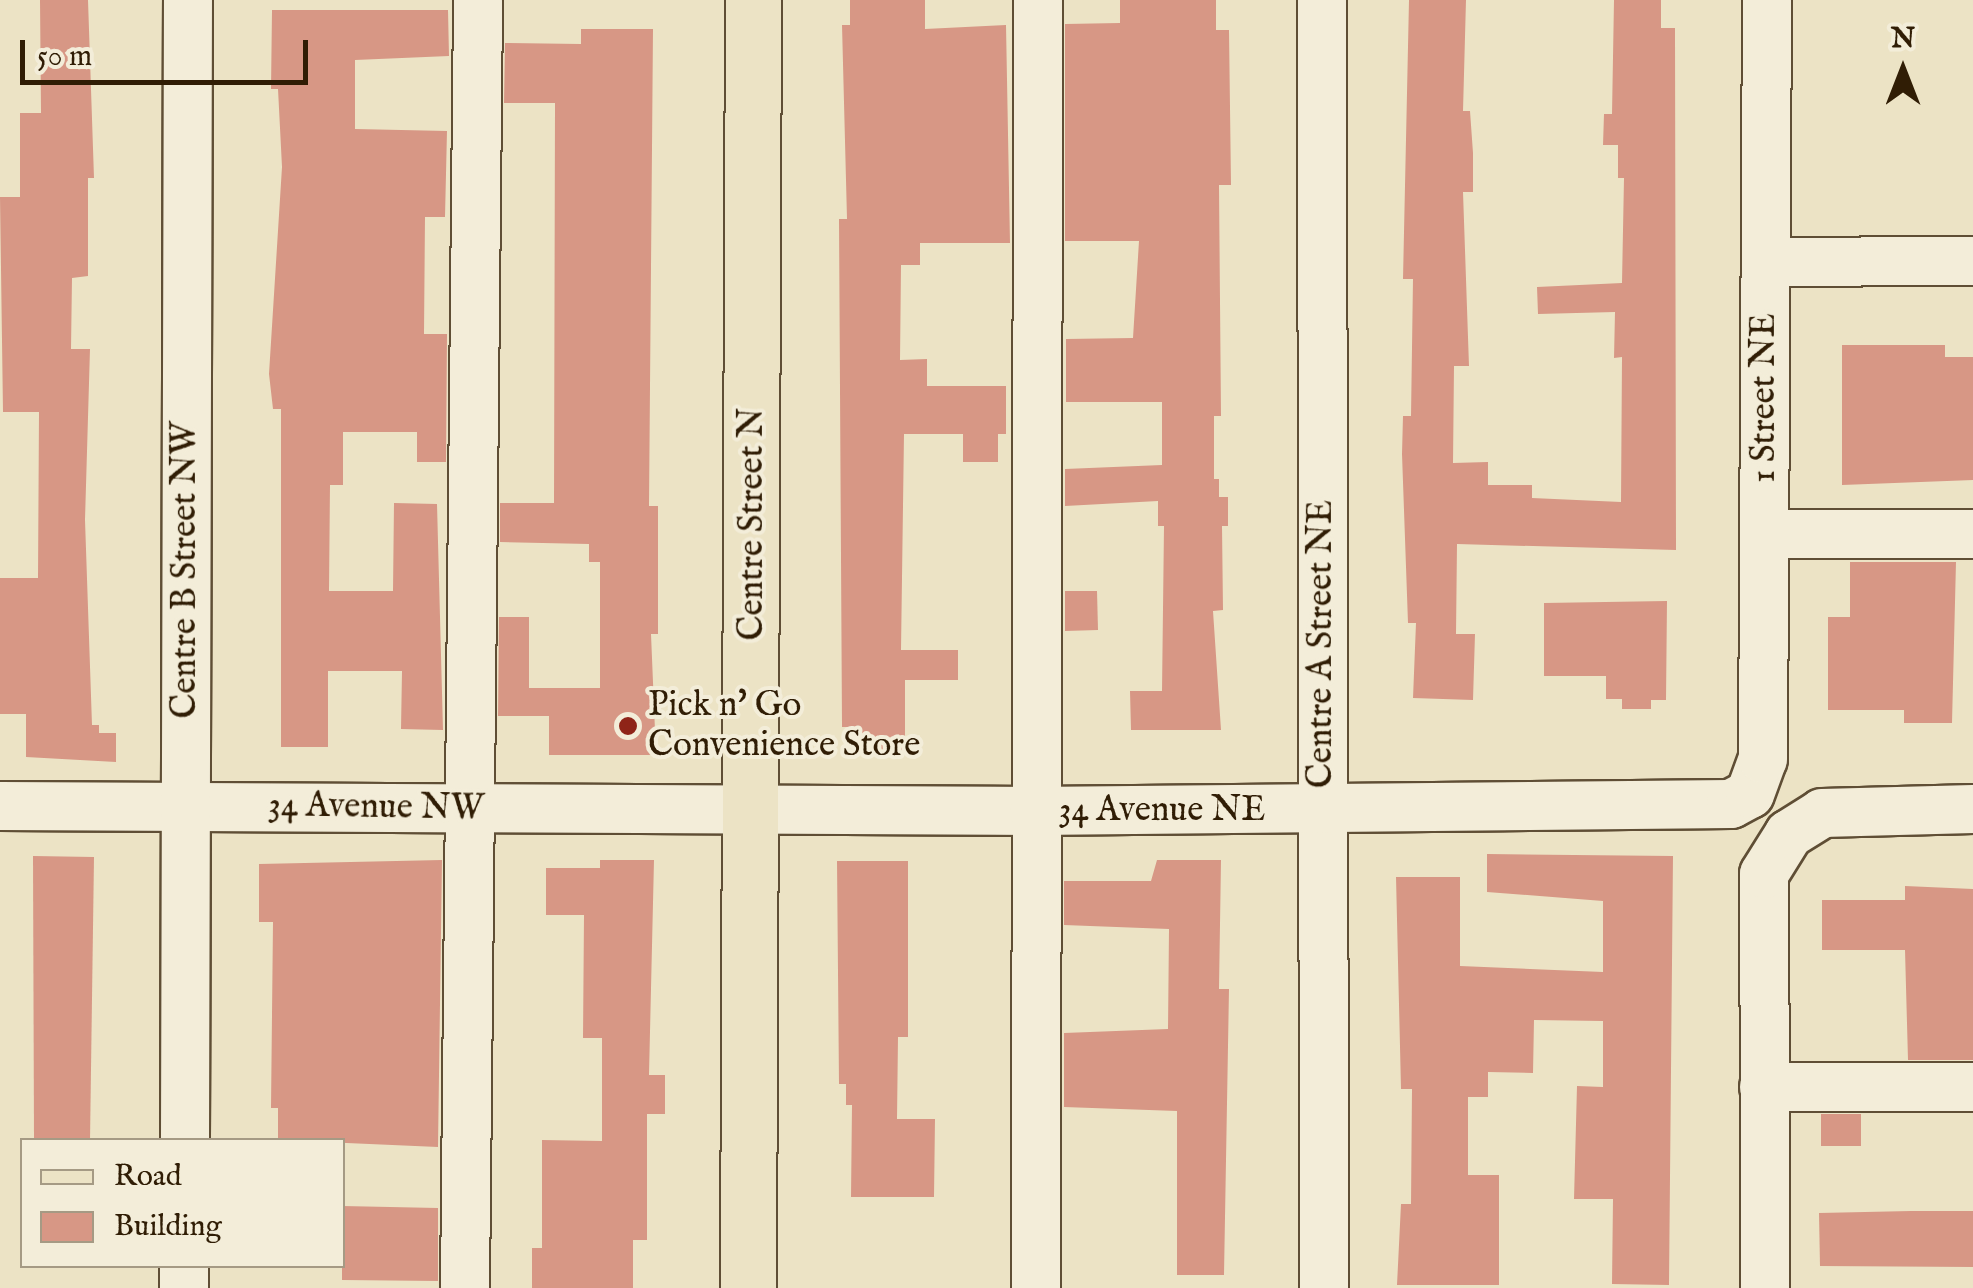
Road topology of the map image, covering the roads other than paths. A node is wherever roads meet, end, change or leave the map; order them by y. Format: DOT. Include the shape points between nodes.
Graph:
graph roads {
  1 [pos="188,0"];
  2 [pos="478,0"];
  3 [pos="753,0"];
  4 [pos="1038,0"];
  5 [pos="1322,0"];
  6 [pos="1768,0"];
  7 [pos="1973,261"];
  8 [pos="1766,262"];
  9 [pos="1765,534"];
  10 [pos="1973,534"];
  11 [pos="1750,794"];
  12 [pos="0,806"];
  13 [pos="185,806"];
  14 [pos="468,809"];
  15 [pos="752,809"];
  16 [pos="1973,809"];
  17 [pos="1322,810"];
  18 [pos="1034,811"];
  19 [pos="1764,1087"];
  20 [pos="1973,1087"];
  21 [pos="184,1138"];
  22 [pos="465,1288"];
  23 [pos="748,1288"];
  24 [pos="1036,1288"];
  25 [pos="1324,1288"];
  26 [pos="1765,1288"];
  1 -- 13 [label="street, Centre B Street NW"];
  2 -- 14 [label="street"];
  3 -- 15 [label="main road, Centre Street N"];
  4 -- 18 [label="street"];
  5 -- 17 [label="street, Centre A Street NE"];
  6 -- 8 [label="street, 1 Street NE"];
  7 -- 8 [label="street"];
  8 -- 9 [label="street, 1 Street NE"];
  9 -- 10 [label="street"];
  9 -- 11 [label="street, 1 Street NE" via="1763,759"];
  11 -- 17 [label="street, 34 Avenue NE" via="1712,809"];
  12 -- 13 [label="street, 34 Avenue NW"];
  13 -- 14 [label="street, 34 Avenue NW"];
  13 -- 21 [label="street, Centre B Street NW"];
  14 -- 15 [label="street, 34 Avenue NW"];
  14 -- 22 [label="street"];
  15 -- 18 [label="street, 34 Avenue NE"];
  15 -- 23 [label="main road, Centre Street N"];
  16 -- 19 [label="street" via="1836,812 1788,834 1764,874"];
  17 -- 18 [label="street, 34 Avenue NE"];
  17 -- 25 [label="street, Centre A Street NE"];
  18 -- 24 [label="street"];
  19 -- 20 [label="street"];
  19 -- 26 [label="street"];
}
